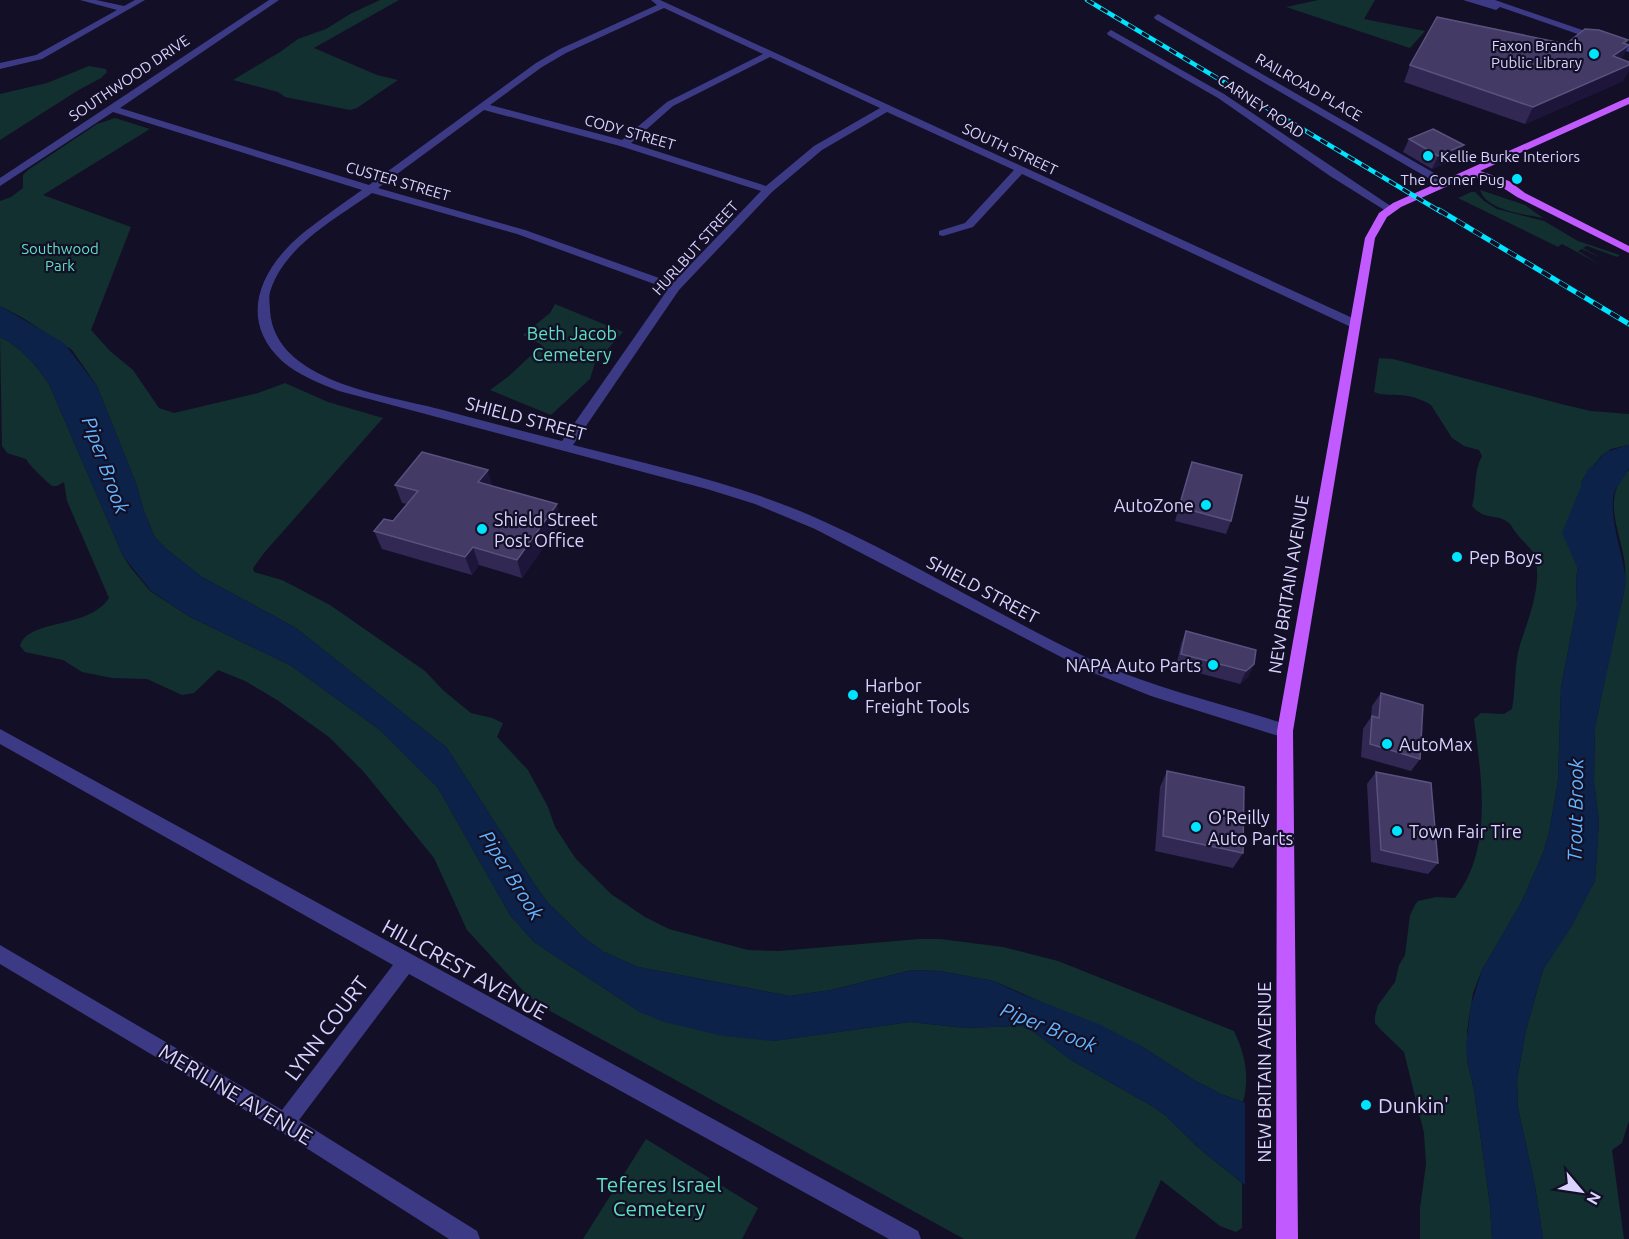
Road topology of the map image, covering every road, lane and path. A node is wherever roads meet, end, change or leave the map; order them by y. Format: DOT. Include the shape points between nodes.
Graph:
graph roads {
  1 [pos="84,0"];
  2 [pos="141,0"];
  3 [pos="275,0"];
  4 [pos="1467,0"];
  5 [pos="1487,0"];
  6 [pos="659,3"];
  7 [pos="125,9"];
  8 [pos="1517,11"];
  9 [pos="1158,17"];
  10 [pos="1111,33"];
  11 [pos="1629,49"];
  12 [pos="770,54"];
  13 [pos="0,66"];
  14 [pos="1629,100"];
  15 [pos="483,106"];
  16 [pos="111,108"];
  17 [pos="887,108"];
  18 [pos="624,144"];
  19 [pos="1020,170"];
  20 [pos="1470,173"];
  21 [pos="0,183"];
  22 [pos="1444,183"];
  23 [pos="370,189"];
  24 [pos="768,190"];
  25 [pos="1390,209"];
  26 [pos="943,233"];
  27 [pos="1629,250"];
  28 [pos="675,288"];
  29 [pos="1355,324"];
  30 [pos="564,448"];
  31 [pos="1285,730"];
  32 [pos="0,736"];
  33 [pos="0,954"];
  34 [pos="406,962"];
  35 [pos="285,1123"];
  36 [pos="469,1239"];
  37 [pos="910,1239"];
  38 [pos="1287,1239"];
  1 -- 7 [label="street"];
  2 -- 7 [label="street"];
  3 -- 16 [label="street, SOUTHWOOD DRIVE"];
  4 -- 8 [label="street"];
  5 -- 8 [label="street"];
  6 -- 12 [label="street, SOUTH STREET"];
  6 -- 15 [label="street, SHIELD STREET" via="539,65"];
  7 -- 13 [label="street" via="39,57"];
  8 -- 11 [label="street"];
  9 -- 22 [label="street, RAILROAD PLACE"];
  10 -- 25 [label="street, CARNEY ROAD" via="1221,96"];
  12 -- 17 [label="street, SOUTH STREET"];
  12 -- 18 [label="street" via="670,105"];
  14 -- 20 [label="main road, NEW BRITAIN AVENUE"];
  15 -- 18 [label="street, CODY STREET"];
  15 -- 23 [label="street, SHIELD STREET"];
  16 -- 21 [label="street, SOUTHWOOD DRIVE"];
  16 -- 23 [label="street, CUSTER STREET"];
  17 -- 19 [label="street, SOUTH STREET"];
  17 -- 24 [label="street, HURLBUT STREET" via="818,148"];
  18 -- 24 [label="street, CODY STREET"];
  19 -- 26 [label="street" via="969,225"];
  19 -- 29 [label="street, SOUTH STREET"];
  20 -- 22 [label="main road, NEW BRITAIN AVENUE"];
  20 -- 27 [label="main road" via="1476,181 1521,195"];
  22 -- 25 [label="main road, NEW BRITAIN AVENUE"];
  23 -- 28 [label="street, CUSTER STREET" via="521,232"];
  23 -- 30 [label="street, SHIELD STREET" via="306,236 281,261 264,289 263,320 268,338 313,378"];
  24 -- 28 [label="street, HURLBUT STREET"];
  25 -- 29 [label="main road, NEW BRITAIN AVENUE" via="1377,222 1370,238"];
  28 -- 30 [label="street, HURLBUT STREET"];
  29 -- 31 [label="main road, NEW BRITAIN AVENUE"];
  30 -- 31 [label="street, SHIELD STREET" via="760,501 820,525 1091,666 1151,690"];
  31 -- 38 [label="main road, NEW BRITAIN AVENUE"];
  32 -- 34 [label="street, HILLCREST AVENUE"];
  33 -- 35 [label="street, MERILINE AVENUE"];
  34 -- 35 [label="street, LYNN COURT"];
  34 -- 37 [label="street, HILLCREST AVENUE"];
  35 -- 36 [label="street, MERILINE AVENUE"];
}
